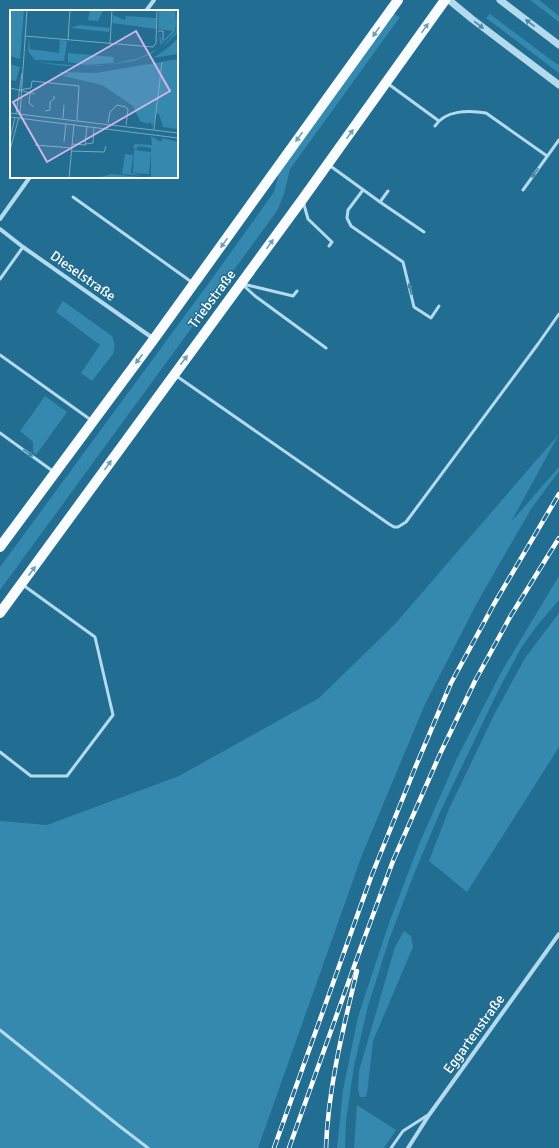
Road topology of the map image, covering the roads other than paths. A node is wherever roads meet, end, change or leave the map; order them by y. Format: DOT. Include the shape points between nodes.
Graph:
graph roads {
  1 [pos="154,0"];
  2 [pos="398,0"];
  3 [pos="445,0"];
  4 [pos="449,0"];
  5 [pos="500,0"];
  6 [pos="147,10"];
  7 [pos="559,45"];
  8 [pos="386,83"];
  9 [pos="559,85"];
  10 [pos="438,121"];
  11 [pos="435,126"];
  12 [pos="559,140"];
  13 [pos="547,156"];
  14 [pos="328,164"];
  15 [pos="29,178"];
  16 [pos="363,190"];
  17 [pos="523,190"];
  18 [pos="388,191"];
  19 [pos="73,197"];
  20 [pos="302,200"];
  21 [pos="380,202"];
  22 [pos="0,219"];
  23 [pos="0,229"];
  24 [pos="424,232"];
  25 [pos="329,246"];
  26 [pos="24,247"];
  27 [pos="0,279"];
  28 [pos="242,283"];
  29 [pos="194,284"];
  30 [pos="297,291"];
  31 [pos="440,306"];
  32 [pos="559,314"];
  33 [pos="154,339"];
  34 [pos="326,348"];
  35 [pos="0,355"];
  36 [pos="174,374"];
  37 [pos="93,422"];
  38 [pos="0,433"];
  39 [pos="55,473"];
  40 [pos="0,547"];
  41 [pos="22,584"];
  42 [pos="0,613"];
  43 [pos="0,752"];
  44 [pos="559,934"];
  45 [pos="0,1030"];
  46 [pos="429,1115"];
  47 [pos="148,1148"];
  48 [pos="391,1148"];
  49 [pos="408,1148"];
  1 -- 6 [label="street"];
  2 -- 29 [label="main road, Triebstraße, one-way"];
  8 -- 3 [label="main road, Triebstraße, one-way"];
  4 -- 9 [label="street, one-way"];
  7 -- 5 [label="street, one-way"];
  8 -- 10 [label="lane"];
  14 -- 8 [label="main road, Triebstraße, one-way"];
  10 -- 11 [label="lane"];
  10 -- 13 [label="lane" via="461,112 486,113"];
  12 -- 13 [label="lane"];
  13 -- 17 [label="lane, one-way"];
  14 -- 16 [label="lane"];
  14 -- 20 [label="main road, Triebstraße"];
  15 -- 22 [label="street"];
  16 -- 21 [label="lane"];
  31 -- 16 [label="lane, one-way" via="431,318 414,307 404,262 351,226 347,218 348,210"];
  18 -- 21 [label="lane"];
  19 -- 29 [label="lane"];
  20 -- 25 [label="lane" via="308,219 332,242"];
  28 -- 20 [label="main road, Triebstraße, one-way"];
  21 -- 24 [label="lane"];
  23 -- 26 [label="street, Dieselstraße"];
  26 -- 27 [label="lane"];
  26 -- 33 [label="street, Dieselstraße"];
  28 -- 30 [label="lane" via="293,296"];
  28 -- 34 [label="lane" via="255,296"];
  36 -- 28 [label="main road, Triebstraße, one-way"];
  29 -- 33 [label="main road, Triebstraße"];
  32 -- 36 [label="lane" via="411,516 398,527 389,524"];
  33 -- 37 [label="main road, Triebstraße, one-way"];
  35 -- 37 [label="lane"];
  41 -- 36 [label="main road, Triebstraße, one-way"];
  37 -- 39 [label="main road, Triebstraße"];
  38 -- 39 [label="lane, one-way"];
  39 -- 40 [label="main road, Triebstraße"];
  41 -- 42 [label="main road, Triebstraße"];
  41 -- 43 [label="lane" via="95,637 113,714 67,776 31,776"];
  44 -- 46 [label="street, Eggartenstraße"];
  45 -- 47 [label="lane"];
  46 -- 48 [label="lane" via="403,1131"];
  46 -- 49 [label="street, Eggartenstraße"];
}
